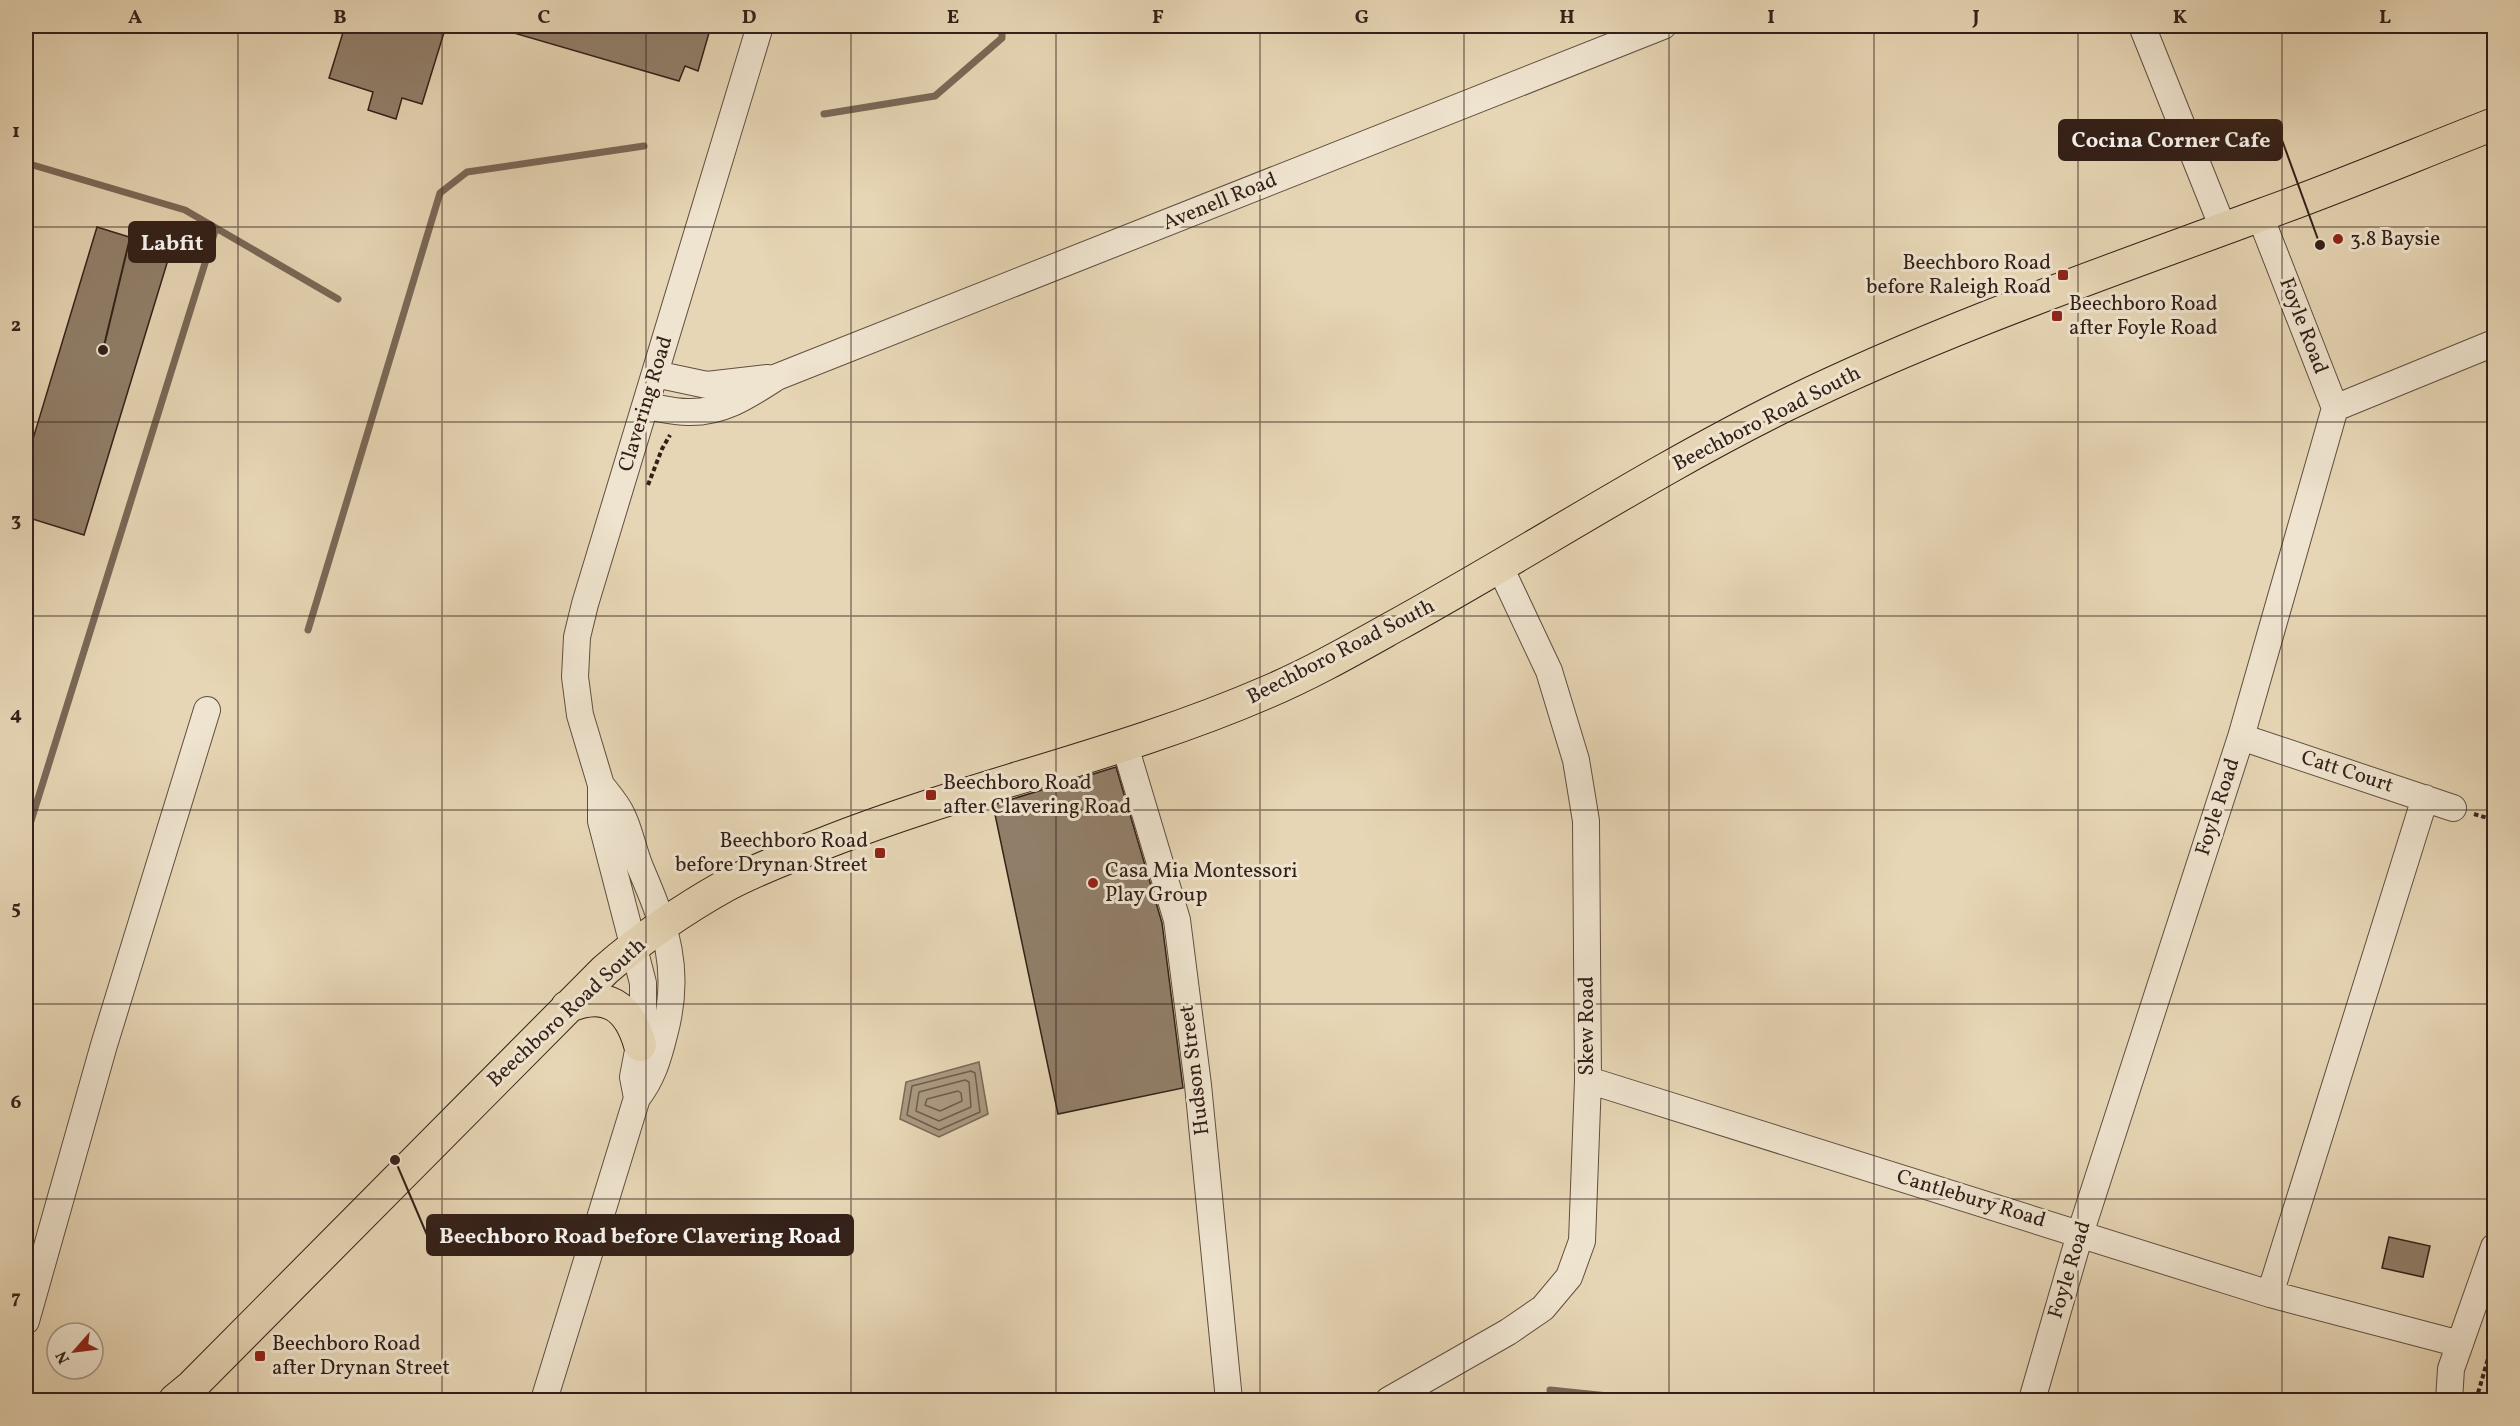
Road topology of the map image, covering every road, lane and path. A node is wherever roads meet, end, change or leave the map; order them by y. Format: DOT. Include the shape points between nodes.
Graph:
graph roads {
  1 [pos="760,26"];
  2 [pos="1663,26"];
  3 [pos="2142,26"];
  4 [pos="2494,124"];
  5 [pos="2260,216"];
  6 [pos="2223,228"];
  7 [pos="2494,343"];
  8 [pos="656,374"];
  9 [pos="777,377"];
  10 [pos="646,406"];
  11 [pos="2335,408"];
  12 [pos="671,433"];
  13 [pos="646,491"];
  14 [pos="1500,567"];
  15 [pos="207,710"];
  16 [pos="2241,737"];
  17 [pos="1125,746"];
  18 [pos="601,784"];
  19 [pos="2425,798"];
  20 [pos="2453,808"];
  21 [pos="663,925"];
  22 [pos="635,945"];
  23 [pos="567,1007"];
  24 [pos="640,1045"];
  25 [pos="1588,1080"];
  26 [pos="638,1098"];
  27 [pos="2494,1185"];
  28 [pos="2493,1194"];
  29 [pos="2080,1233"];
  30 [pos="2494,1247"];
  31 [pos="2270,1294"];
  32 [pos="26,1321"];
  33 [pos="2494,1338"];
  34 [pos="2460,1344"];
  35 [pos="175,1401"];
  36 [pos="544,1401"];
  37 [pos="1229,1401"];
  38 [pos="1389,1401"];
  39 [pos="2032,1401"];
  40 [pos="2449,1401"];
  41 [pos="2476,1401"];
  1 -- 8 [label="street, Clavering Road"];
  2 -- 9 [label="street, Avenell Road"];
  3 -- 6 [label="street"];
  4 -- 5 [label="main road, Beechboro Road South"];
  5 -- 6 [label="main road, Beechboro Road South"];
  5 -- 11 [label="street, Foyle Road"];
  6 -- 14 [label="main road, Beechboro Road South" via="1905,352 1788,404"];
  7 -- 11 [label="street"];
  8 -- 9 [label="street, Avenell Road" via="707,385"];
  8 -- 10 [label="street, Clavering Road"];
  9 -- 10 [label="street, Avenell Road" via="737,402 709,410 687,412"];
  10 -- 18 [label="street, Clavering Road" via="575,647 574,677 580,715"];
  11 -- 16 [label="street, Foyle Road"];
  12 -- 13 [label="path"];
  14 -- 17 [label="main road, Beechboro Road South" via="1301,678 1227,710"];
  14 -- 25 [label="street, Skew Road" via="1549,671 1576,760 1586,821"];
  15 -- 32 [label="street" via="104,1045"];
  16 -- 19 [label="street, Catt Court"];
  16 -- 29 [label="street, Foyle Road"];
  17 -- 21 [label="main road, Beechboro Road South" via="879,822 771,864 727,885"];
  17 -- 37 [label="street, Hudson Street" via="1177,920 1198,1085"];
  18 -- 21 [label="street, Clavering Road" via="622,814"];
  18 -- 22 [label="street, Clavering Road" via="601,821"];
  19 -- 20 [label="street, Catt Court"];
  19 -- 31 [label="street"];
  21 -- 22 [label="main road, Beechboro Road South"];
  21 -- 26 [label="street, Clavering Road" via="672,967 671,1009 654,1070"];
  22 -- 23 [label="main road, Beechboro Road South"];
  22 -- 24 [label="street, Clavering Road" via="643,983"];
  23 -- 24 [label="main road" via="582,1001 610,1002 624,1011 635,1026"];
  23 -- 35 [label="main road, Beechboro Road South"];
  24 -- 26 [label="street, Clavering Road" via="633,1077"];
  25 -- 29 [label="street, Cantlebury Road"];
  25 -- 38 [label="street, Skew Road" via="1582,1241 1569,1277 1543,1308"];
  26 -- 36 [label="street"];
  27 -- 28 [label="path"];
  29 -- 31 [label="street, Cantlebury Road"];
  29 -- 39 [label="street, Foyle Road"];
  30 -- 34 [label="street"];
  31 -- 34 [label="street, Cantlebury Road"];
  33 -- 41 [label="path"];
  34 -- 40 [label="street" via="2451,1370"];
}
